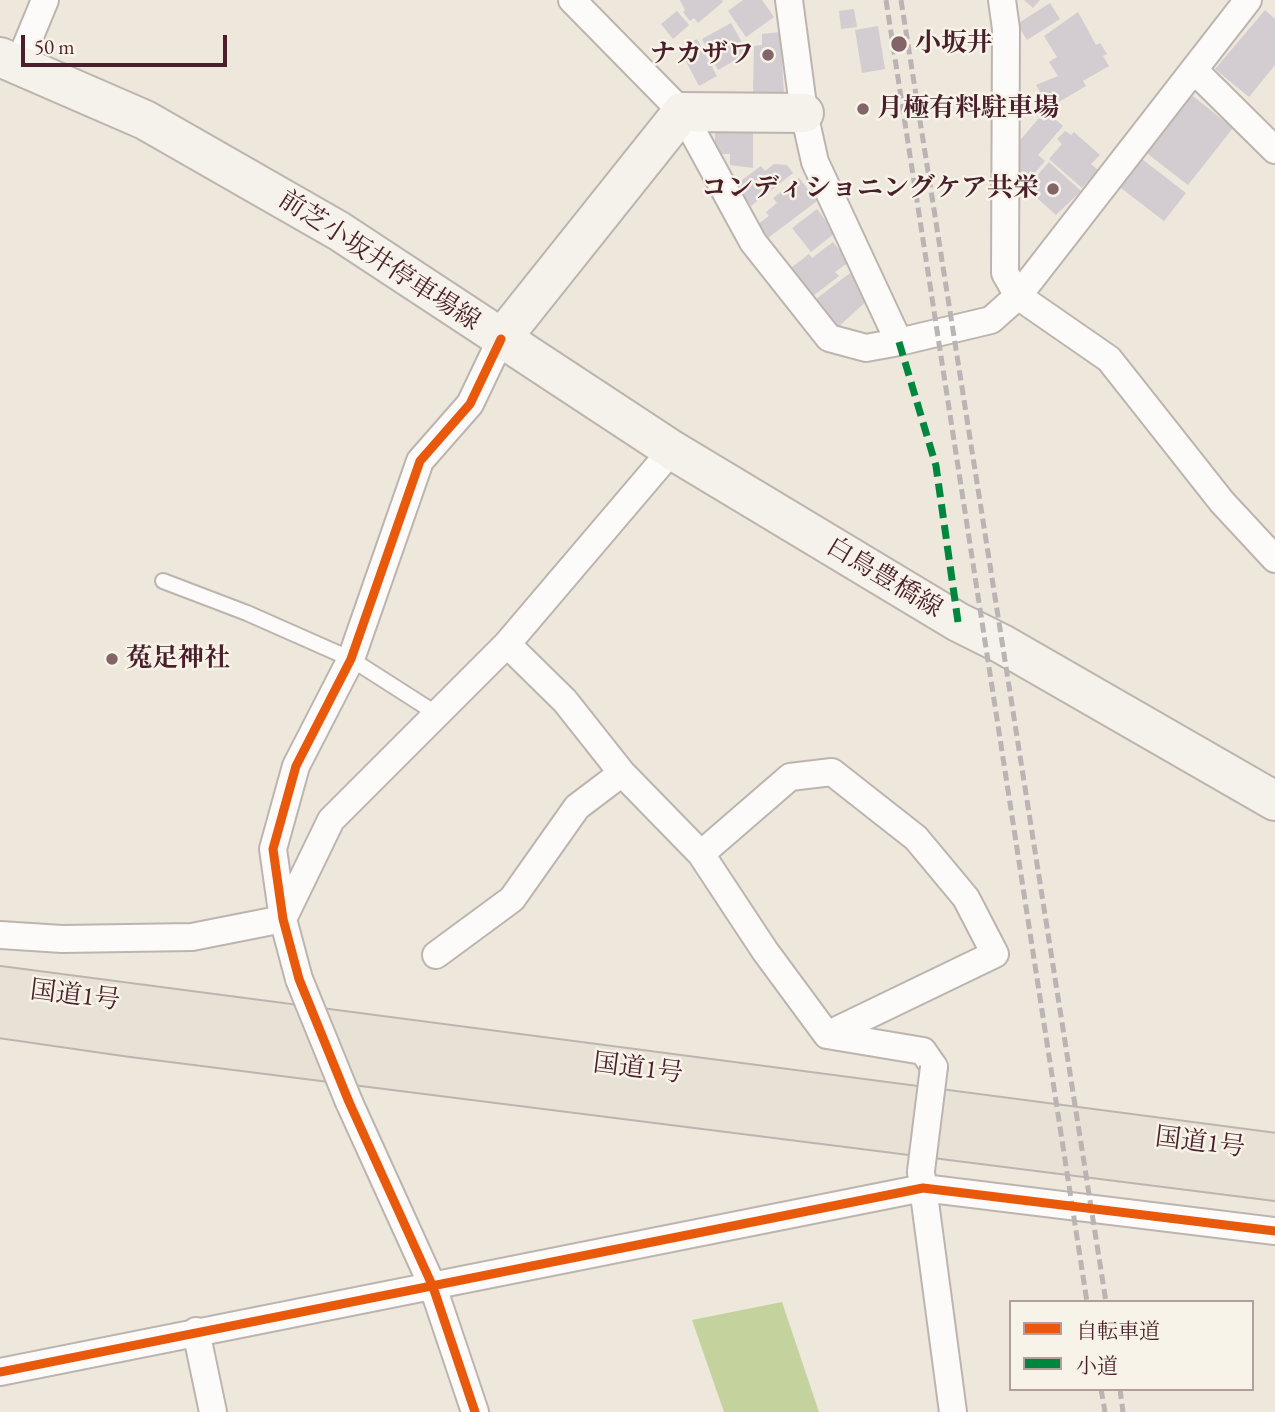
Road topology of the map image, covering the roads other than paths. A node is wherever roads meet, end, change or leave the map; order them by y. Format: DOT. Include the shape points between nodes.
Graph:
graph roads {
  1 [pos="45,0"];
  2 [pos="572,0"];
  3 [pos="789,0"];
  4 [pos="1002,0"];
  5 [pos="1248,0"];
  6 [pos="9,60"];
  7 [pos="1194,70"];
  8 [pos="682,112"];
  9 [pos="804,113"];
  10 [pos="1275,150"];
  11 [pos="1018,296"];
  12 [pos="501,339"];
  13 [pos="899,342"];
  14 [pos="672,450"];
  15 [pos="1275,559"];
  16 [pos="163,581"];
  17 [pos="507,644"];
  18 [pos="351,659"];
  19 [pos="437,714"];
  20 [pos="622,773"];
  21 [pos="1275,801"];
  22 [pos="701,854"];
  23 [pos="283,919"];
  24 [pos="0,935"];
  25 [pos="436,956"];
  26 [pos="0,986"];
  27 [pos="0,1018"];
  28 [pos="827,1035"];
  29 [pos="1275,1153"];
  30 [pos="922,1179"];
  31 [pos="1275,1181"];
  32 [pos="1275,1230"];
  33 [pos="433,1287"];
  34 [pos="196,1331"];
  35 [pos="0,1372"];
  36 [pos="213,1412"];
  37 [pos="475,1412"];
  38 [pos="953,1412"];
  1 -- 6 [label="street"];
  2 -- 8 [label="street"];
  3 -- 9 [label="street"];
  4 -- 11 [label="street" via="1006,29 1005,273"];
  5 -- 7 [label="street"];
  6 -- 12 [label="main road, 前芝小坂井停車場線" via="145,120 340,231"];
  7 -- 10 [label="street"];
  7 -- 11 [label="street"];
  8 -- 9 [label="main road"];
  8 -- 12 [label="main road, 前芝小坂井停車場線"];
  8 -- 13 [label="street" via="753,242 829,338 866,348"];
  9 -- 13 [label="street" via="815,162"];
  11 -- 13 [label="street" via="991,320"];
  11 -- 15 [label="street" via="1109,359 1222,502"];
  12 -- 14 [label="main road, 白鳥豊橋線"];
  12 -- 18 [label="street" via="470,404 420,461"];
  14 -- 17 [label="street"];
  14 -- 21 [label="main road, 白鳥豊橋線" via="958,622"];
  16 -- 18 [label="lane"];
  17 -- 19 [label="street"];
  17 -- 20 [label="street" via="565,701"];
  18 -- 19 [label="lane"];
  18 -- 23 [label="street" via="296,766 273,849"];
  19 -- 23 [label="street" via="331,820"];
  20 -- 22 [label="street"];
  20 -- 25 [label="street" via="577,807 512,899"];
  22 -- 28 [label="street"];
  22 -- 28 [label="street" via="790,778 832,772 916,838 965,898 996,954"];
  23 -- 24 [label="street" via="192,937"];
  23 -- 33 [label="street, bridge" via="299,979 349,1102"];
  26 -- 29 [label="highway, 国道1号"];
  27 -- 31 [label="highway, 国道1号"];
  28 -- 30 [label="street, bridge" via="923,1051 934,1067"];
  30 -- 32 [label="street"];
  30 -- 33 [label="street"];
  30 -- 38 [label="street"];
  33 -- 34 [label="street"];
  33 -- 37 [label="street"];
  34 -- 35 [label="street"];
  34 -- 36 [label="street"];
}
